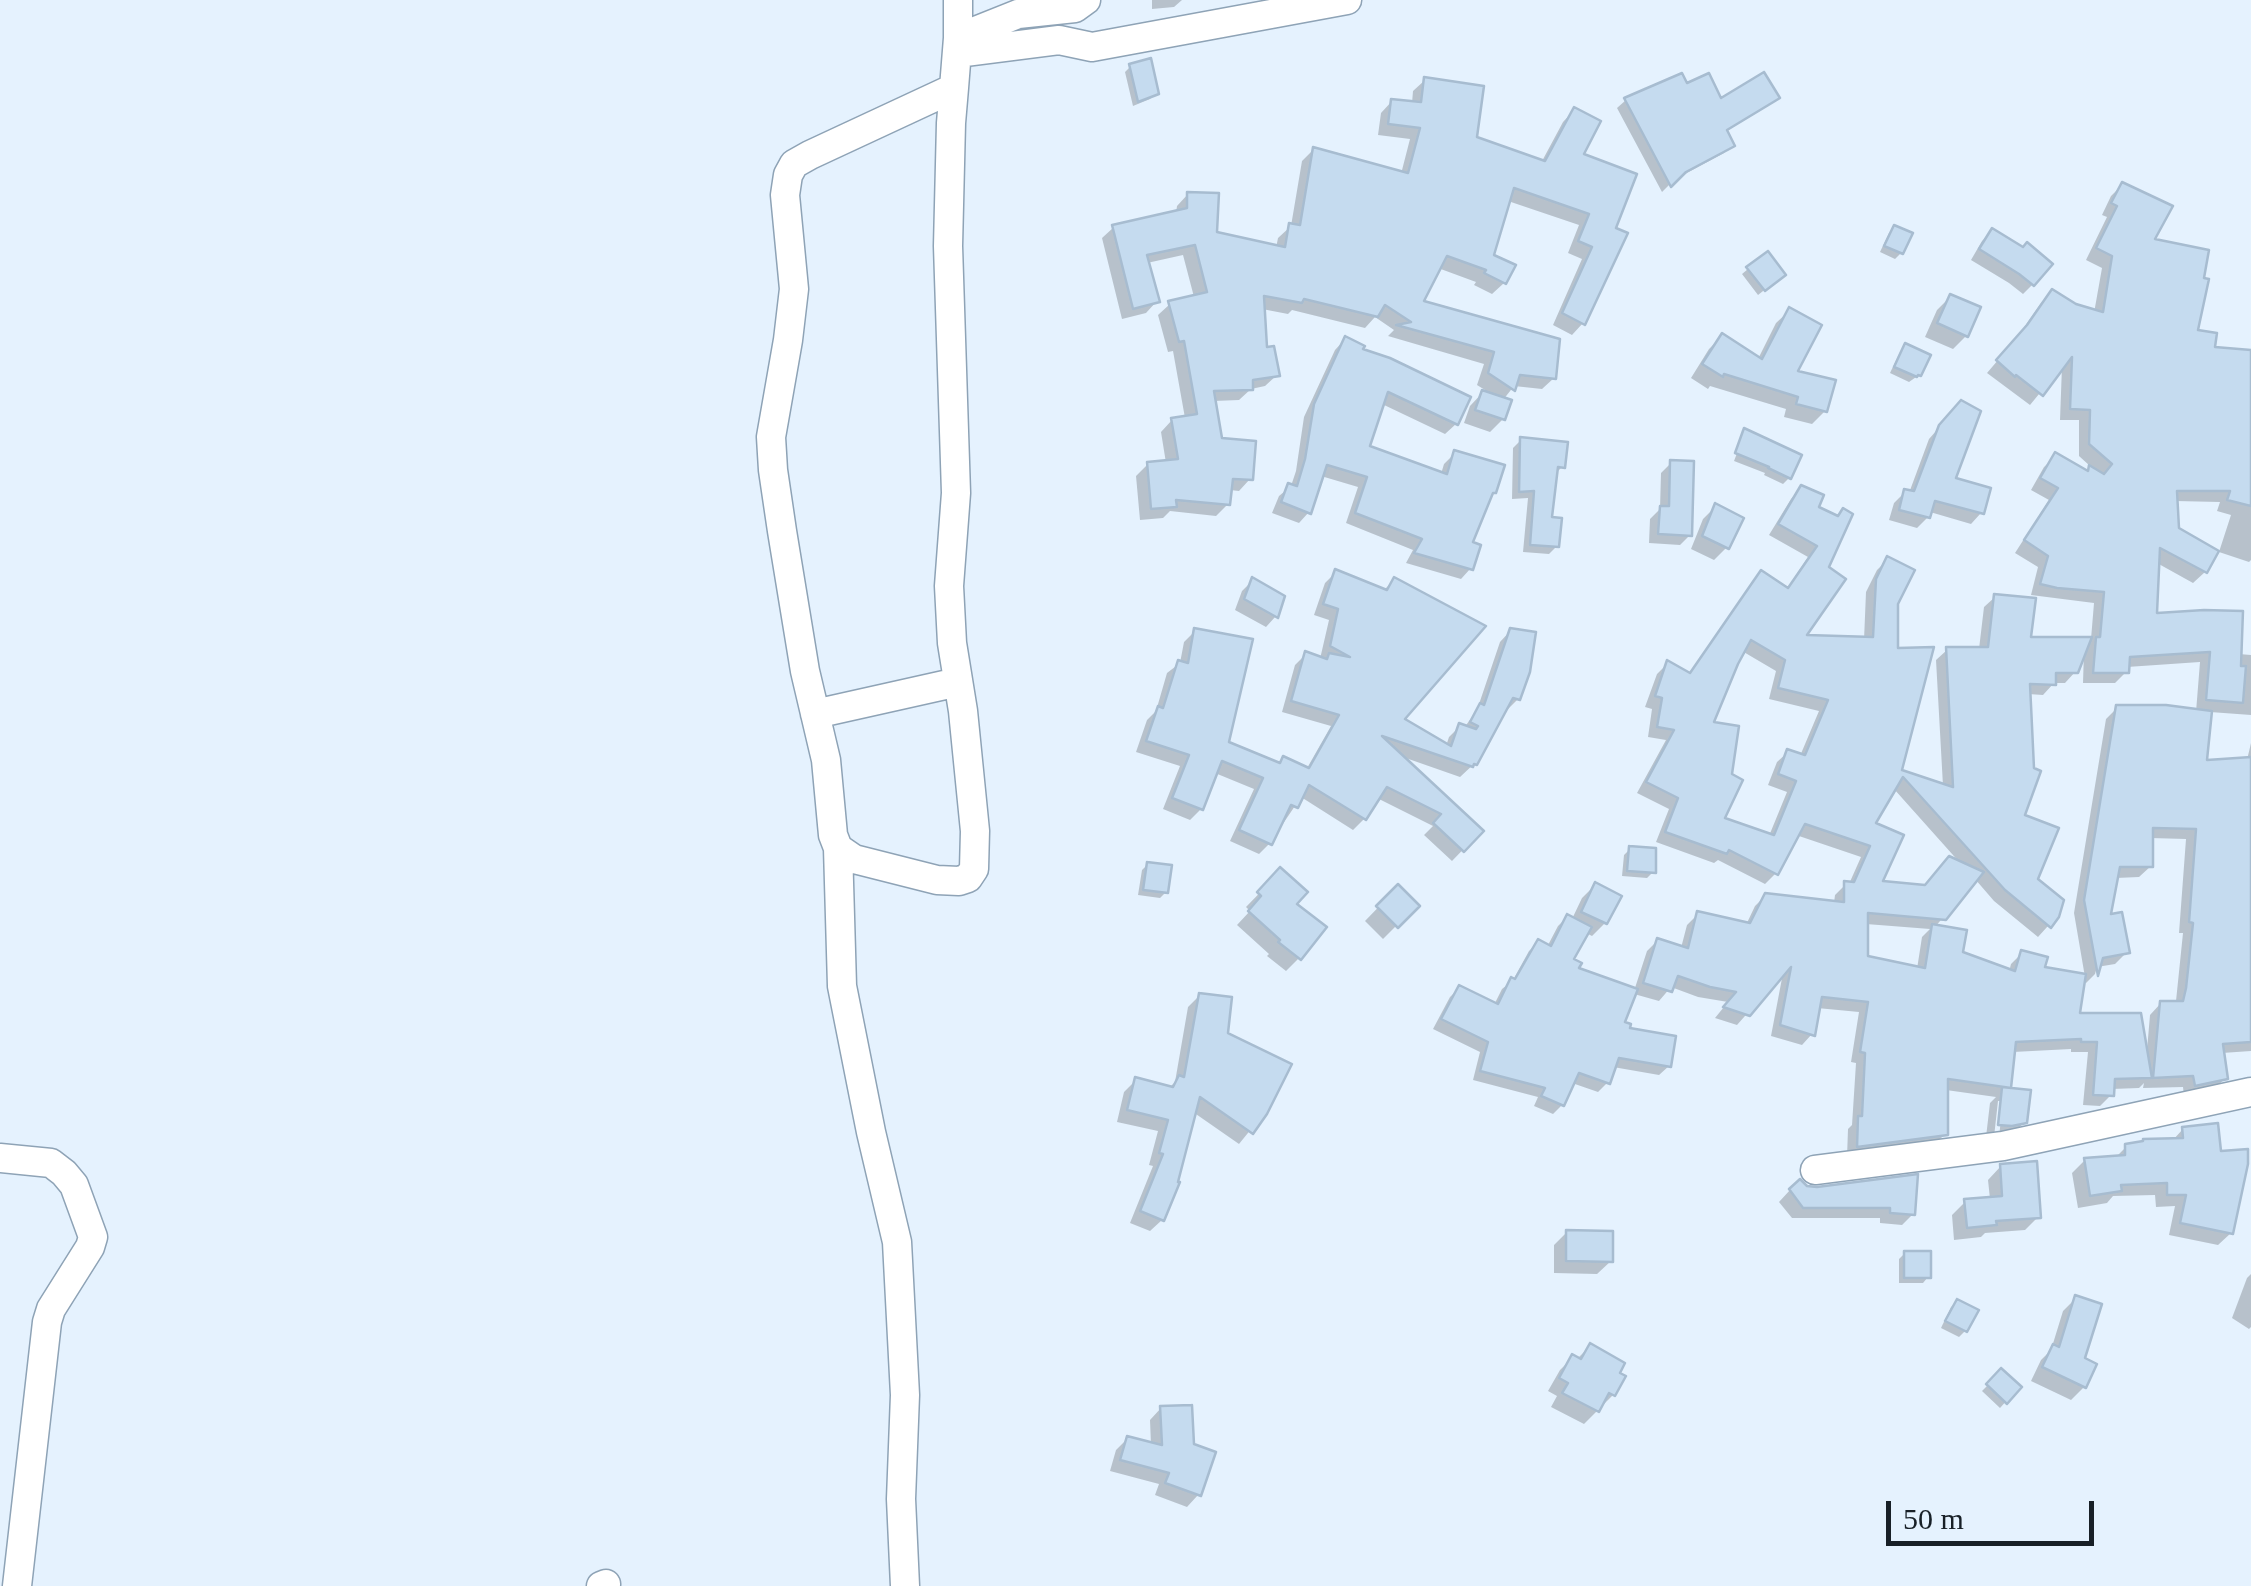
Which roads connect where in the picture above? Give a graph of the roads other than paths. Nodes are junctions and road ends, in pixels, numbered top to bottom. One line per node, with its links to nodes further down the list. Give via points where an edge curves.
1 (958, 0): 4 (street)
2 (1086, 0): 4 (street, via 1075,8 1018,14)
3 (1346, 0): 4 (street, via 1092,47 1059,40)
4 (958, 46): 5 (street)
5 (954, 88): 6 (street, via 948,246 956,494 949,586); 7 (street, via 810,155 788,175 794,289 773,470)
6 (958, 682): 7 (street); 8 (street, via 972,786 974,869 968,878 937,880 854,859)
7 (815, 714): 8 (street)
8 (838, 848): 13 (street, via 842,986 897,1242)
9 (2251, 1092): 11 (street, via 2003,1146)
10 (0, 1158): 12 (street, via 52,1163 64,1173 93,1236 48,1322)
11 (1815, 1170)
12 (18, 1586)
13 (905, 1586)

